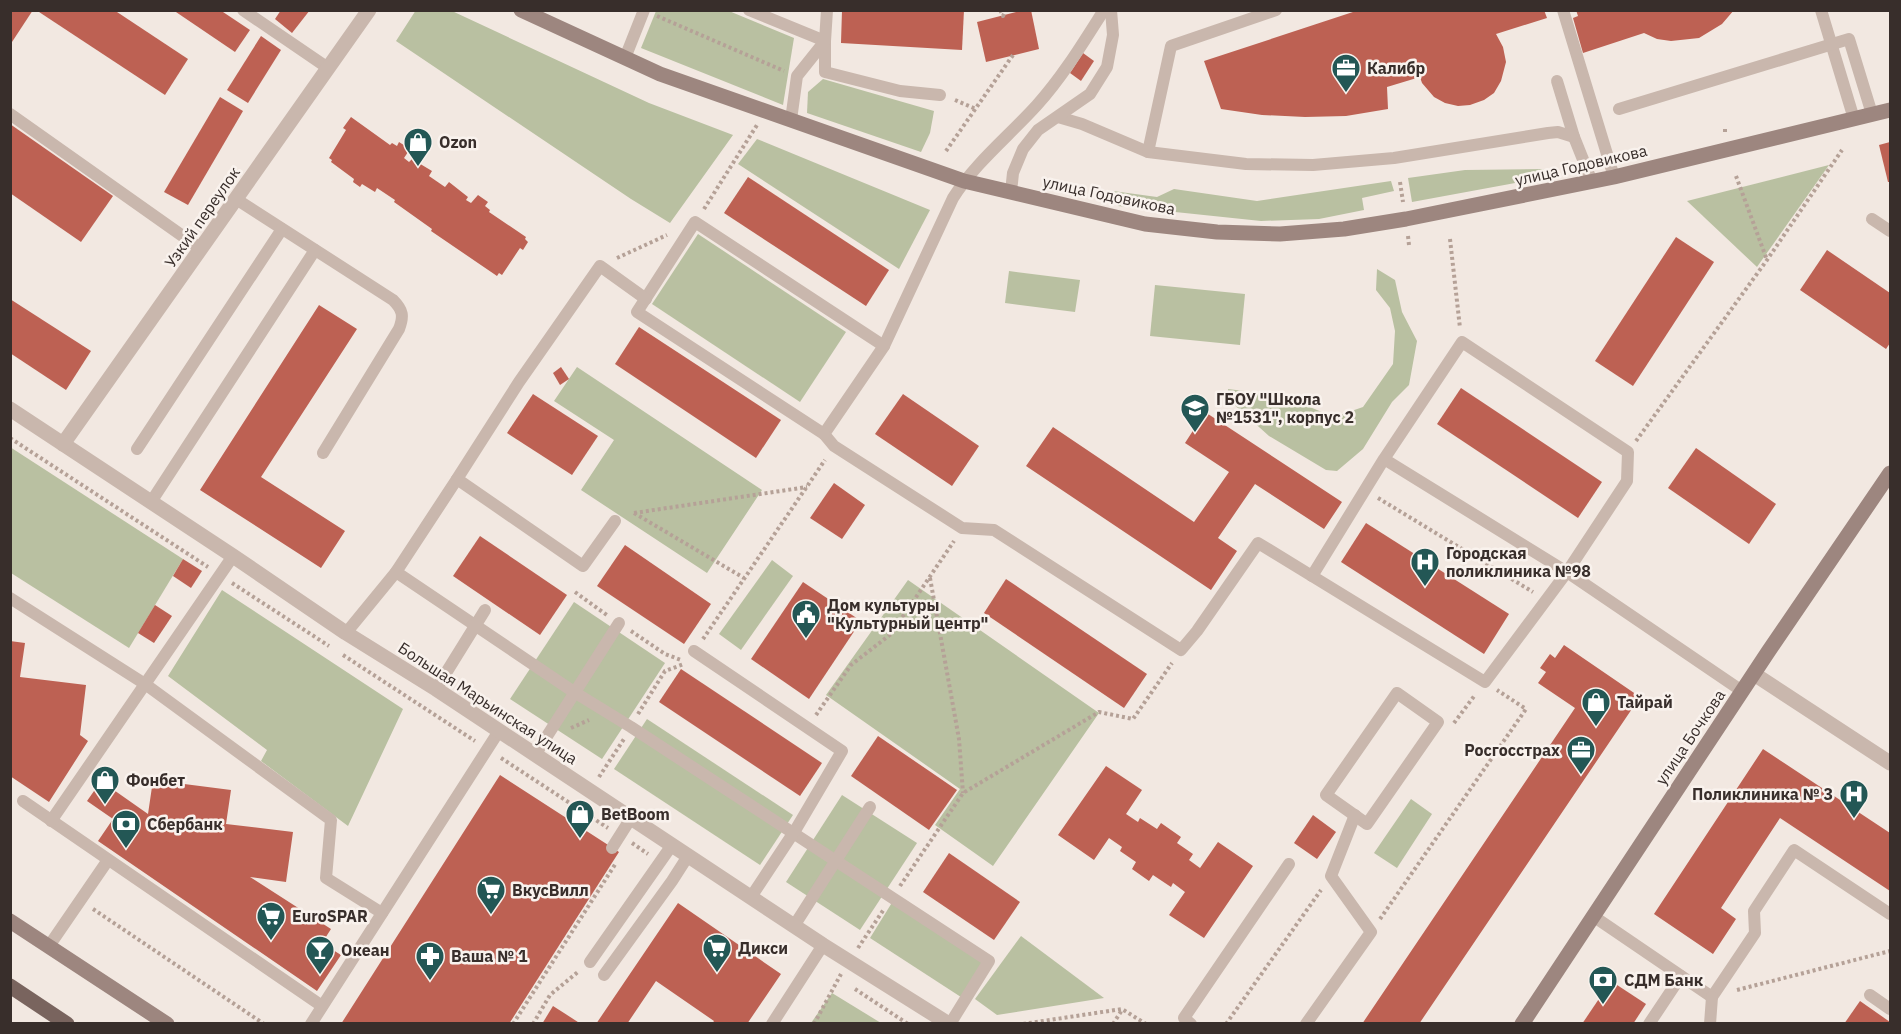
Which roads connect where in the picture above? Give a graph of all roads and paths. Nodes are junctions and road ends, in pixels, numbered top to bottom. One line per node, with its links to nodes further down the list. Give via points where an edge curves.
1 (243, 10): 19 (lane)
2 (369, 10): 19 (street, Узкий переулок)
3 (520, 10): 18 (street, улица Годовикова)
4 (644, 10): 18 (lane)
5 (749, 10): 15 (lane)
6 (827, 10): 15 (lane)
7 (1000, 10): 8 (path, via 1003,16)
8 (1006, 10)
9 (1104, 10): 40 (lane, via 1039,104)
10 (1111, 10): 28 (lane, via 1113,35 1107,67 1090,94)
11 (1276, 10): 37 (lane, via 1170,46)
12 (1563, 10): 39 (lane)
13 (1821, 10): 16 (lane)
14 (657, 16): 20 (path)
15 (825, 41): 22 (lane, via 825,72 900,91); 30 (lane, via 797,76)
16 (1833, 44): 24 (lane); 27 (lane, via 1849,39); 29 (lane)
17 (1013, 55): 23 (path)
18 (625, 58): 30 (street, улица Годовикова)
19 (328, 68): 43 (street, Узкий переулок)
20 (785, 72)
21 (1557, 81): 34 (lane)
22 (940, 95): 23 (path)
23 (976, 109): 36 (path)
24 (1619, 109)
25 (1890, 110): 27 (street, улица Годовикова)
26 (10, 114): 49 (lane)
27 (1872, 114): 29 (street, улица Годовикова)
28 (1058, 117): 37 (lane); 42 (lane, via 1038,130 1023,148 1013,173)
29 (1854, 118): 39 (street, улица Годовикова)
30 (791, 120): 40 (street, улица Годовикова)
31 (1725, 126): 33 (path)
32 (767, 129): 45 (path, via 756,124)
33 (1725, 132)
34 (1574, 137): 37 (lane, via 1548,133 1394,158 1313,165 1246,164); 41 (lane)
35 (1842, 150): 51 (path)
36 (946, 151)
37 (1148, 152)
38 (1736, 176): 51 (path)
39 (1614, 177): 41 (street, улица Годовикова)
40 (964, 181): 42 (street, улица Годовикова); 55 (lane)
41 (1592, 182): 42 (street, улица Годовикова, via 1406,219 1280,234 1145,224)
42 (1011, 192)
43 (236, 200): 46 (lane); 49 (street, Узкий переулок)
44 (1872, 219): 47 (lane)
45 (696, 222): 52 (path); 53 (lane); 55 (lane)
46 (282, 229): 50 (lane); 61 (lane)
47 (1890, 231)
48 (1450, 239): 54 (path)
49 (201, 249): 59 (street, Узкий переулок)
50 (315, 250): 63 (lane, via 393,300 401,308 403,319); 69 (lane)
51 (1767, 260): 62 (path)
52 (600, 266): 53 (lane); 66 (lane)
53 (646, 298): 57 (lane, via 637,312)
54 (1462, 342): 62 (lane); 64 (lane)
55 (884, 346): 57 (lane)
56 (10, 409): 59 (street, Большая Марьинская улица)
57 (824, 434): 60 (lane)
58 (10, 438): 76 (path)
59 (63, 444): 69 (street, Большая Марьинская улица)
60 (834, 446): 67 (path); 72 (lane)
61 (137, 449)
62 (1628, 452): 75 (lane, via 1627,481)
63 (323, 453)
64 (1384, 459): 68 (lane); 75 (lane)
65 (1890, 473): 88 (street, улица Бочкова)
66 (457, 479): 71 (lane, via 583,566); 74 (lane)
67 (808, 486): 70 (path); 78 (path)
68 (1364, 490): 77 (lane); 81 (path)
69 (151, 502): 73 (street, Большая Марьинская улица)
70 (634, 513): 71 (path); 78 (path)
71 (615, 521)
72 (962, 528): 79 (path); 86 (lane, via 994,530)
73 (233, 556): 76 (lane); 85 (street, Большая Марьинская улица)
74 (396, 572): 84 (lane); 85 (lane)
75 (1567, 572): 81 (lane); 92 (lane)
76 (220, 575): 90 (lane); 96 (path)
77 (1312, 576): 86 (lane, via 1257,543); 89 (lane)
78 (744, 578): 87 (path)
79 (930, 578): 94 (path, via 891,634 851,664); 99 (path, via 958,739)
80 (10, 598): 90 (lane)
81 (1546, 600): 89 (lane)
82 (485, 610): 84 (lane)
83 (619, 623): 93 (lane)
84 (474, 626): 91 (lane); 93 (lane)
85 (346, 633): 91 (street, Большая Марьинская улица)
86 (1181, 650): 99 (path, via 1133,719 1099,712)
87 (694, 651): 94 (lane)
88 (1754, 674): 92 (street, улица Бочкова); 98 (street)
89 (1485, 682): 123 (path, via 1526,709)
90 (146, 684): 103 (lane); 118 (lane, via 331,820 326,878)
91 (436, 689): 95 (street, Большая Марьинская улица)
92 (1742, 691): 120 (street, улица Бочкова)
93 (574, 692): 97 (lane); 105 (lane)
94 (807, 728): 105 (lane, via 842,751)
95 (499, 731): 96 (lane); 97 (street, Большая Марьинская улица)
96 (487, 749): 106 (path); 118 (lane)
97 (535, 755): 104 (street, Большая Марьинская улица)
98 (1890, 763)
99 (963, 793): 116 (path)
100 (23, 801): 103 (lane)
101 (870, 807): 111 (lane)
102 (1355, 815): 102 (lane, via 1326,795 1397,693 1438,722 1367,824); 123 (lane, via 1331,876)
103 (51, 820): 110 (lane)
104 (636, 822): 106 (lane); 107 (street, Большая Марьинская улица); 113 (path, via 630,842)
105 (793, 832): 111 (lane); 115 (lane)
106 (620, 836): 108 (lane)
107 (672, 845): 109 (street, Большая Марьинская улица); 113 (lane)
108 (612, 848)
109 (688, 856): 115 (street, Большая Марьинская улица); 130 (lane)
110 (108, 860): 117 (lane); 136 (lane)
111 (835, 860): 116 (lane); 122 (lane)
112 (617, 862): 143 (path)
113 (660, 862): 128 (lane)
114 (1289, 864): 152 (lane, via 1184,1018)
115 (751, 897): 122 (street, Большая Марьинская улица)
116 (892, 897): 129 (path); 148 (lane, via 989,962)
117 (80, 900): 125 (lane); 141 (path)
118 (382, 914): 136 (lane)
119 (1890, 914): 135 (lane, via 1794,850 1754,911 1755,933)
120 (1593, 916): 131 (lane); 154 (street, улица Бочкова)
121 (10, 921): 125 (street)
122 (794, 926): 124 (street, Большая Марьинская улица)
123 (1371, 932): 153 (lane)
124 (823, 945): 127 (lane); 129 (street, Большая Марьинская улица)
125 (50, 946): 140 (street)
126 (1890, 951): 135 (path)
127 (813, 961): 132 (path); 145 (lane)
128 (590, 962): 144 (path, via 550,995)
129 (849, 962): 132 (path); 148 (street, Большая Марьинская улица)
130 (604, 975)
131 (1681, 976): 135 (lane); 155 (lane)
132 (838, 978): 146 (path); 147 (path)
133 (10, 986): 139 (main road)
134 (1870, 996): 138 (lane)
135 (1712, 997): 156 (lane)
136 (322, 1006): 142 (lane)
137 (1122, 1009): 149 (path); 150 (path); 151 (path)
138 (1890, 1009)
139 (67, 1023)
140 (167, 1023)
141 (264, 1023)
142 (311, 1023)
143 (513, 1023)
144 (533, 1023)
145 (772, 1023)
146 (814, 1023)
147 (906, 1023)
148 (950, 1023)
149 (1023, 1023)
150 (1113, 1023)
151 (1146, 1023)
152 (1191, 1023)
153 (1306, 1023)
154 (1522, 1023)
155 (1649, 1023)
156 (1710, 1023)

